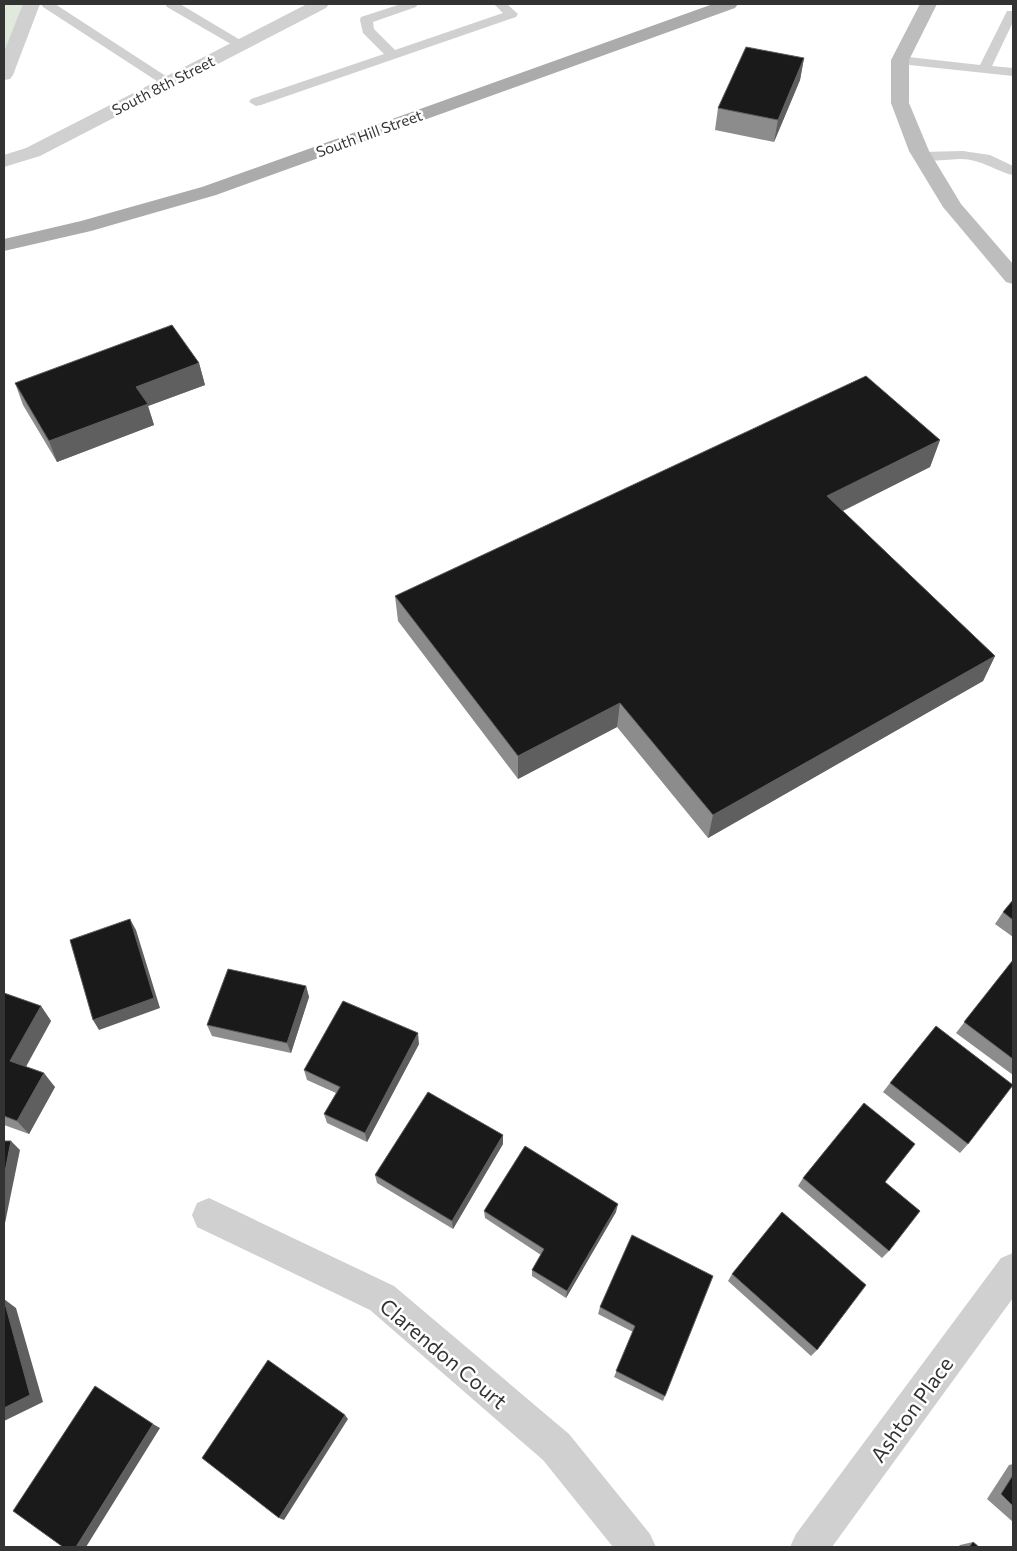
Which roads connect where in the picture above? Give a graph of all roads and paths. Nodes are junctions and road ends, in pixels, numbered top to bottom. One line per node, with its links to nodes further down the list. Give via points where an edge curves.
1 (31, 4): 18 (street)
2 (47, 4): 19 (lane)
3 (171, 4): 12 (lane)
4 (204, 4): 12 (lane)
5 (320, 4): 13 (street, South 8th Street)
6 (412, 4): 14 (lane, via 366,20 368,30)
7 (500, 4): 10 (lane)
8 (729, 4): 24 (main road, South Hill Street, via 209,190 84,227)
9 (928, 4): 15 (street)
10 (515, 9): 14 (lane)
11 (1012, 11): 16 (lane)
12 (187, 13): 13 (lane)
13 (242, 44): 19 (street, South 8th Street)
14 (392, 56): 20 (lane)
15 (900, 60): 16 (lane); 21 (street, via 900,103)
16 (984, 69): 17 (lane)
17 (1013, 72)
18 (4, 75)
19 (168, 82): 22 (street, South 8th Street, via 33,152)
20 (256, 102)
21 (922, 156): 23 (lane, via 963,154 985,158); 25 (street, via 953,207)
22 (4, 161)
23 (1013, 171)
24 (4, 245)
25 (1013, 277)
26 (209, 1215): 28 (street, Clarendon Court, via 382,1298 556,1447)
27 (1013, 1270): 29 (street, Ashton Place)
28 (637, 1547)
29 (809, 1547)

